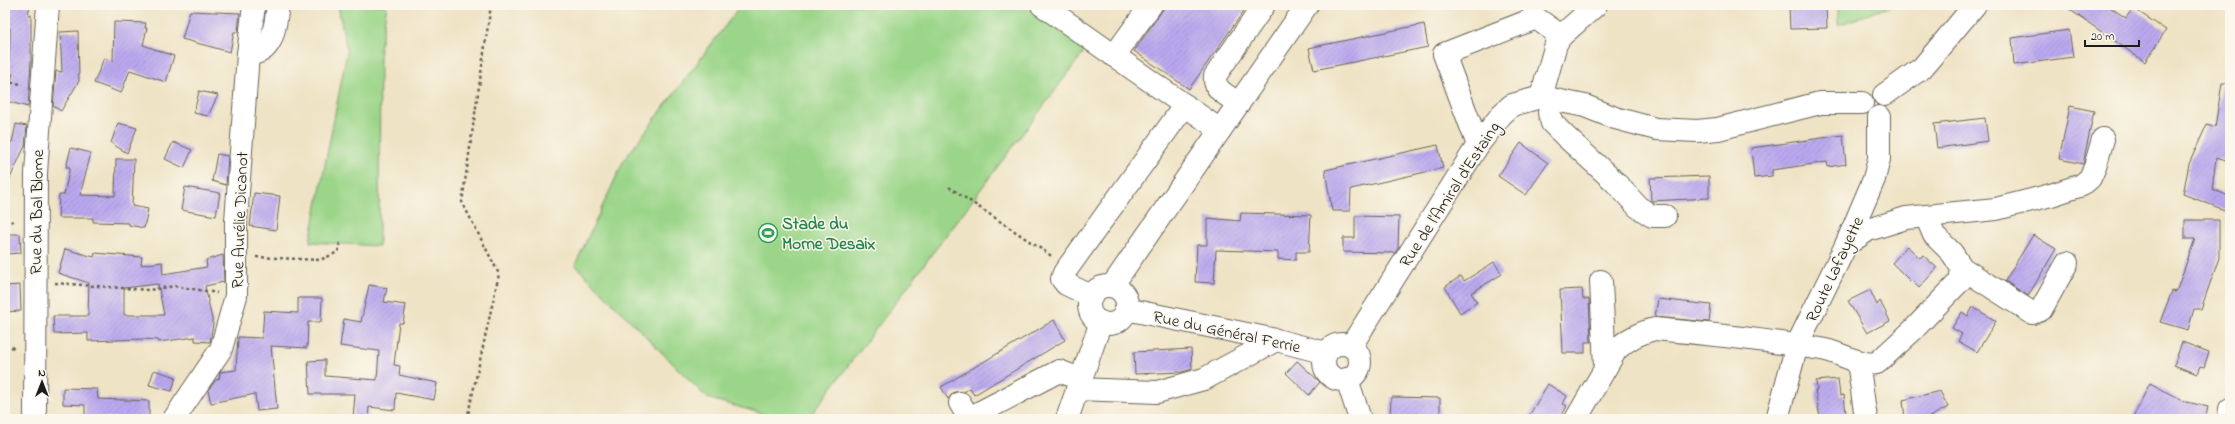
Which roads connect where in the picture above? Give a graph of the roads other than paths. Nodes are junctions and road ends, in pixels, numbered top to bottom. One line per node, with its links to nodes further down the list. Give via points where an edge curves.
1 (48, 5): 40 (street, Rue du Bal Blome, via 36,174)
2 (254, 5): 11 (street, Rue Aurélie Dicanot)
3 (278, 5): 11 (street, via 275,26 267,48 259,54)
4 (1042, 5): 12 (street)
5 (1151, 5): 12 (street)
6 (1264, 5): 14 (street, via 1215,76 1217,89)
7 (1307, 5): 14 (street)
8 (1596, 5): 10 (street)
9 (1975, 5): 16 (street, via 1922,68 1884,95 1887,107)
10 (1561, 36): 13 (street, via 1556,44); 19 (street, via 1536,18 1444,54)
11 (248, 54): 41 (street, Rue Aurélie Dicanot, via 236,220 236,296 221,350)
12 (1114, 56): 15 (street)
13 (1547, 98): 16 (street, Rue de l'Amiral d'Estaing, via 1585,106 1615,118 1656,129 1697,131 1718,129 1820,103); 19 (street, Rue de l'Amiral d'Estaing, via 1512,105); 20 (street, via 1552,123 1565,136 1638,207 1652,216)
14 (1239, 103): 17 (street)
15 (1185, 105): 17 (street); 27 (street, via 1068,267 1062,279 1066,284)
16 (1870, 110): 22 (street, Route Lafayette, via 1880,159 1872,185)
17 (1220, 130): 26 (street)
18 (2103, 139): 21 (street, via 2096,167 2090,178 2082,185 2051,196 1996,209)
19 (1478, 145): 32 (street, Rue de l'Amiral d'Estaing)
20 (1665, 216)
21 (1926, 216): 22 (street, via 1906,218 1868,230); 24 (street, via 1934,235 1952,253)
22 (1846, 245): 31 (street, Route Lafayette)
23 (2067, 263): 24 (street, via 2041,310 2032,312)
24 (1962, 268): 34 (street, via 1960,281 1886,356 1877,363)
25 (1600, 281): 35 (street)
26 (1112, 286): 27 (street, via 1099,288); 28 (street, via 1122,292 1127,303)
27 (1091, 296): 29 (street, via 1089,309 1096,319)
28 (1126, 309): 29 (street, via 1124,315 1114,323); 30 (street, Rue du Général Ferrie)
29 (1102, 322): 37 (street)
30 (1276, 340): 33 (street, Rue du Général Ferrie); 37 (street, via 1204,379 1164,391 1141,393)
31 (1797, 345): 34 (street, via 1830,351); 35 (street, via 1655,329 1622,344); 45 (street, Route Lafayette)
32 (1351, 346): 33 (street, via 1340,344); 36 (street, via 1359,355 1360,367)
33 (1326, 353): 36 (street, via 1327,371 1336,378)
34 (1858, 361): 46 (street)
35 (1605, 368): 44 (street)
36 (1347, 379): 43 (street)
37 (1078, 384): 38 (street, via 1059,371 971,417); 42 (street)
38 (960, 403)
39 (2230, 409): 47 (street)
40 (35, 419)
41 (174, 419)
42 (1067, 419)
43 (1360, 419)
44 (1576, 419)
45 (1777, 419)
46 (1866, 419)
47 (2229, 419)

